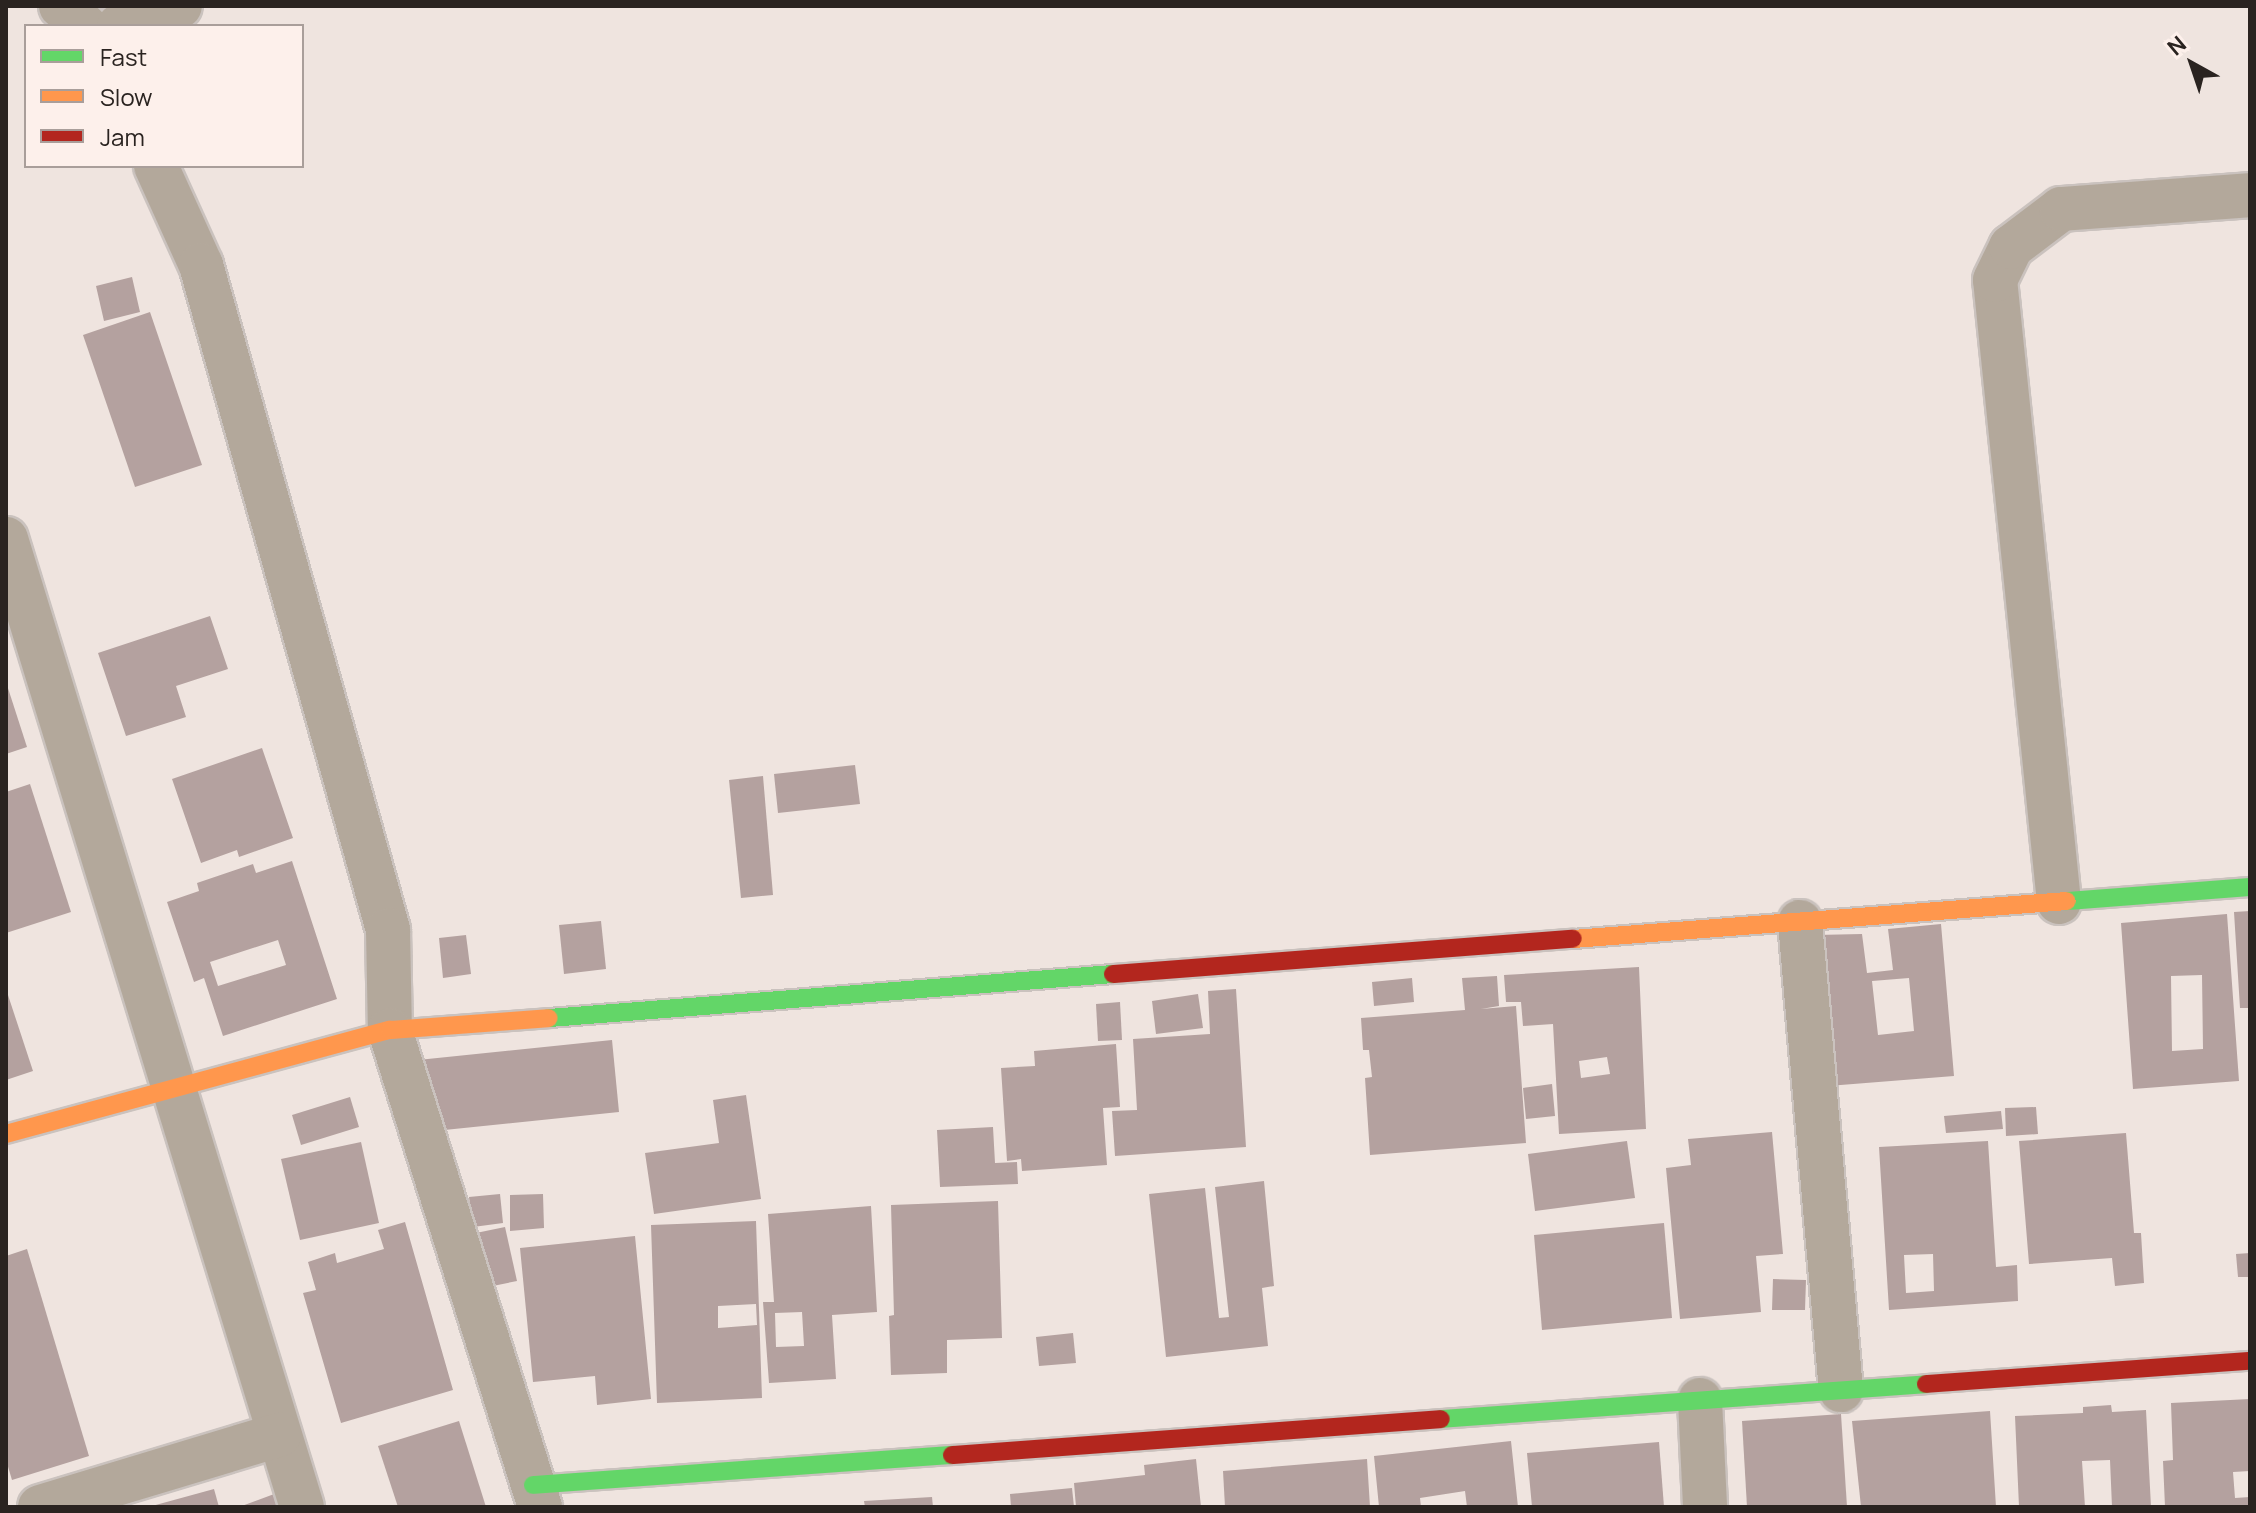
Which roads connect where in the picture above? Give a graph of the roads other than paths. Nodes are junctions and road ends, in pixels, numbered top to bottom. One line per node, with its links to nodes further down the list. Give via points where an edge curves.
1 (61, 6): 3 (street)
2 (180, 6): 4 (street)
3 (83, 24)
4 (125, 24)
5 (157, 168): 11 (street, via 201,265 388,930)
6 (2250, 195): 9 (street, via 2061,209 2011,247 1995,280)
7 (6, 539): 12 (street)
8 (2250, 887): 9 (street)
9 (2059, 902): 10 (street)
10 (1800, 922): 11 (street); 15 (street)
11 (390, 1030): 12 (street); 18 (street)
12 (173, 1089): 13 (street); 17 (street)
13 (6, 1134)
14 (2250, 1361): 15 (street)
15 (1841, 1390): 16 (street)
16 (1700, 1400): 18 (street); 21 (street)
17 (279, 1435): 19 (street); 20 (street)
18 (537, 1496)
19 (40, 1507)
20 (302, 1507)
21 (1705, 1507)

